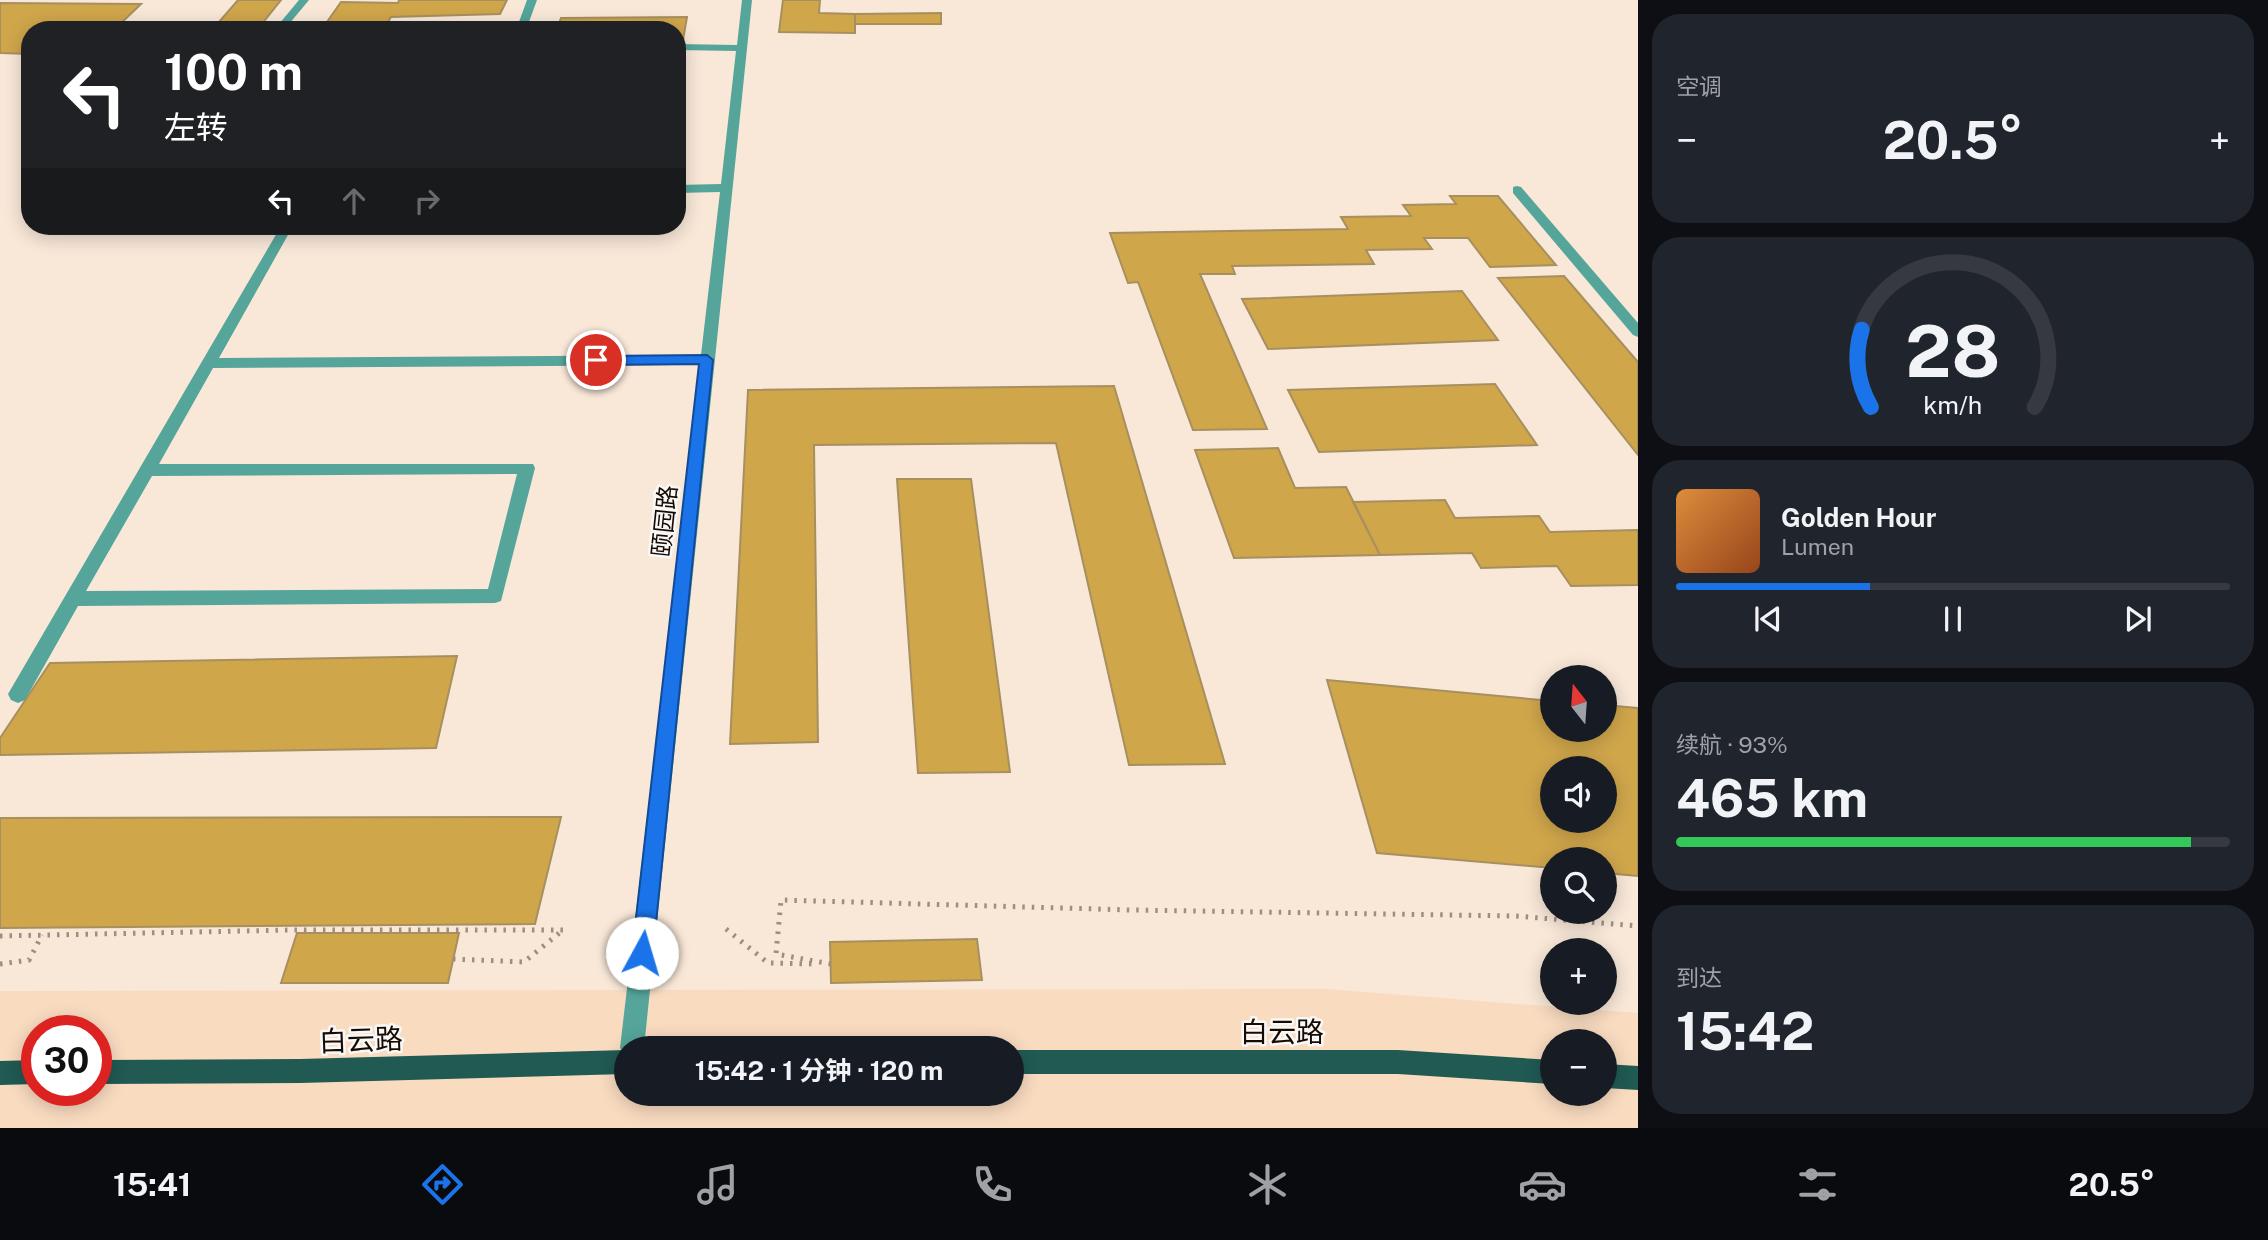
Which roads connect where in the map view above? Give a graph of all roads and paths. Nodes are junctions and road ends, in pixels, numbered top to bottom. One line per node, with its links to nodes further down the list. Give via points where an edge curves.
1 (304, 0): 4 (street)
2 (532, 0): 5 (street)
3 (747, 0): 7 (street, 颐园路)
4 (286, 21)
5 (524, 21)
6 (686, 47): 7 (street)
7 (741, 48): 8 (street, 颐园路)
8 (725, 188): 9 (street); 13 (street, 颐园路)
9 (686, 189)
10 (1517, 190): 12 (street)
11 (282, 235): 14 (street)
12 (1638, 332)
13 (707, 360): 14 (street); 24 (street, 颐园路)
14 (208, 363): 15 (street)
15 (147, 470): 16 (street); 16 (street, via 527,468 495,596)
16 (73, 599): 17 (street)
17 (18, 694)
18 (1638, 926): 19 (path, via 1515,916 781,900 776,954 831,964 768,963)
19 (726, 929)
20 (42, 935): 21 (path); 22 (path, via 563,930 524,962); 23 (path, via 29,960)
21 (0, 936)
22 (453, 959)
23 (0, 964)
24 (633, 1036)
25 (614, 1062): 29 (main road, 白云路)
26 (1024, 1062): 27 (main road, 白云路, via 1398,1062)
27 (1540, 1071)
28 (21, 1072): 30 (main road)
29 (112, 1072)
30 (0, 1073)
31 (1617, 1077): 32 (main road)
32 (1638, 1078)

